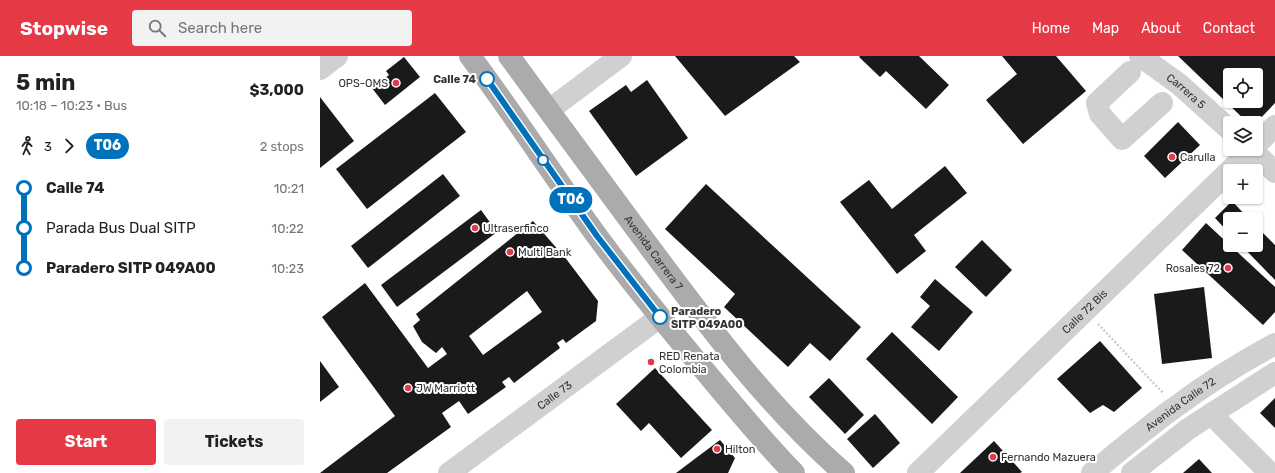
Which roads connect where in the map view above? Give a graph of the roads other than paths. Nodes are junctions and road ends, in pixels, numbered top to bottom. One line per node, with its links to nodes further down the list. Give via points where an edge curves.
1 (337, 56): 6 (street)
2 (470, 56): 15 (main road, via 593,230)
3 (508, 56): 8 (main road, Avenida Carrera 7)
4 (621, 56): 8 (street)
5 (1135, 64): 7 (street, via 1097,103 1100,114 1122,139); 9 (street, Carrera 5, via 1179,84)
6 (320, 69)
7 (1162, 103)
8 (549, 110): 21 (main road, Avenida Carrera 7, via 699,313 743,368 780,410)
9 (1223, 124)
10 (1275, 126): 11 (street)
11 (1263, 138)
12 (1244, 156): 22 (street, Calle 72 Bis)
13 (1258, 156): 14 (street)
14 (1275, 172)
15 (660, 317): 19 (street, Calle 73); 20 (main road, via 752,428)
16 (1275, 344): 23 (street, Avenida Calle 72, via 1172,408)
17 (1275, 373): 18 (street)
18 (1211, 414): 24 (street); 25 (street)
19 (449, 473)
20 (794, 473)
21 (844, 473)
22 (918, 473)
23 (1092, 473)
24 (1132, 473)
25 (1270, 473)

